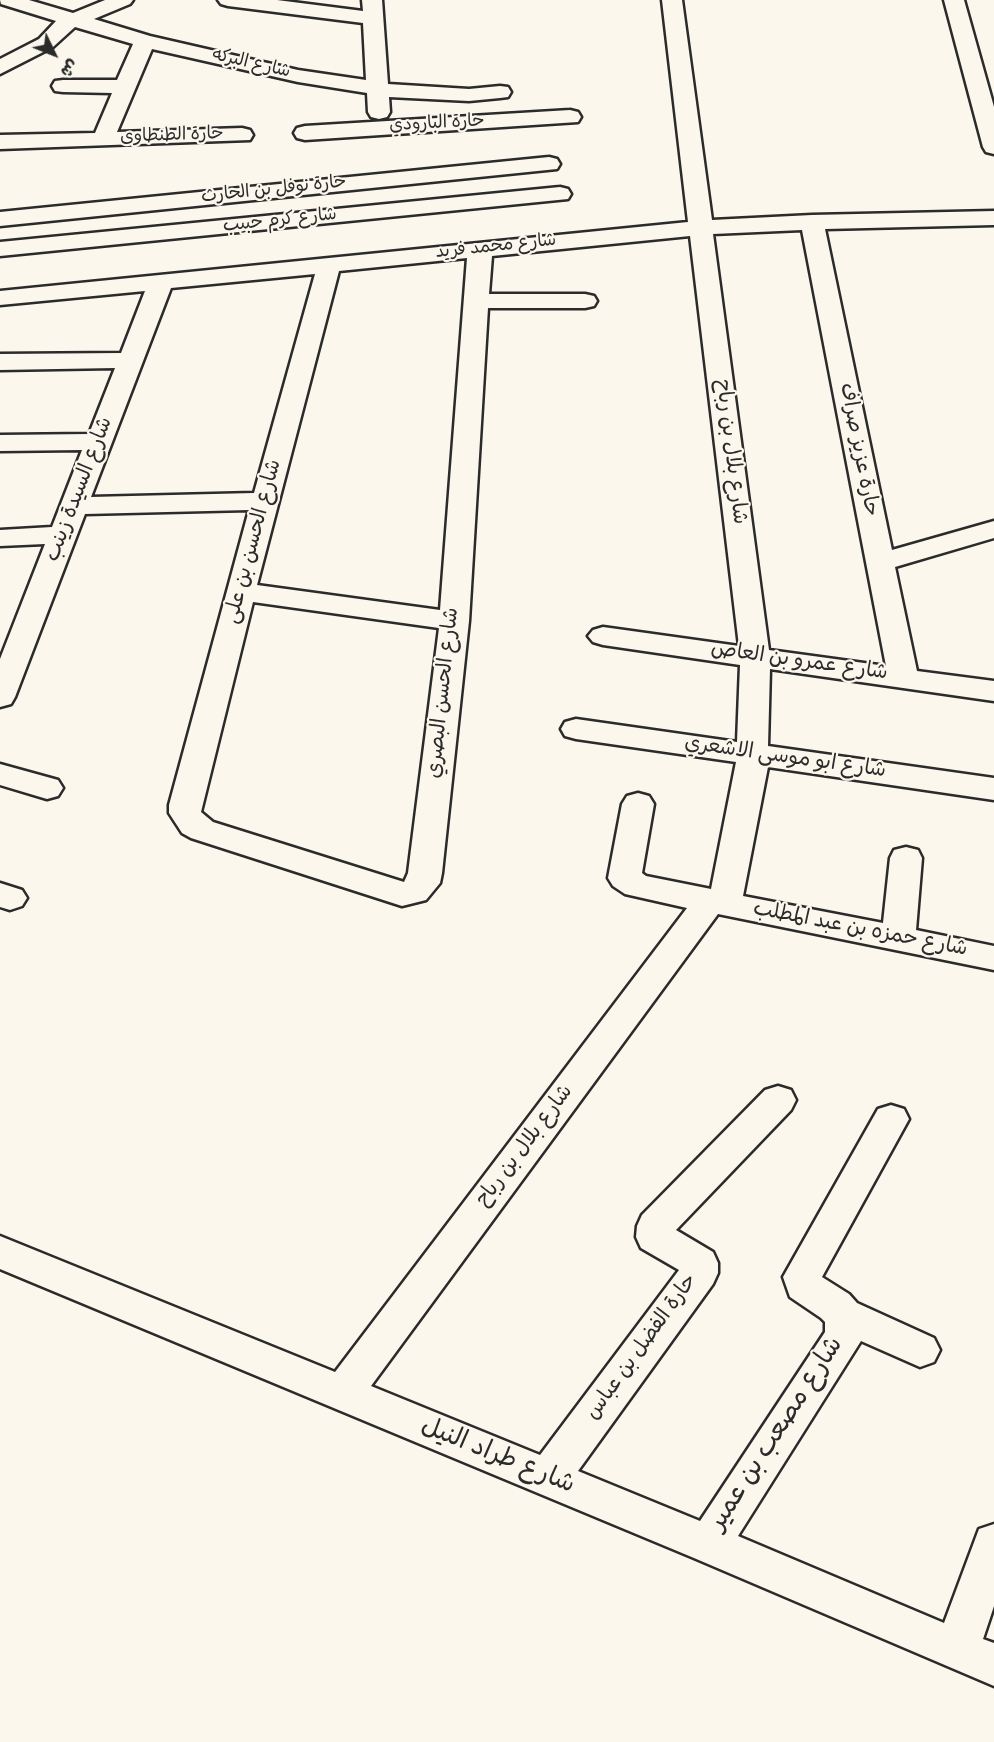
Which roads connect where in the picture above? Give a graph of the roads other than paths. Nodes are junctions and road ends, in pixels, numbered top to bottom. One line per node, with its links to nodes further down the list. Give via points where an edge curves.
1 (8, 0): 7 (street, شارع البركه)
2 (123, 0): 7 (street)
3 (228, 0): 6 (street)
4 (672, 0): 25 (street, شارع بلال بن رباح)
5 (954, 0): 20 (street)
6 (372, 9): 12 (street)
7 (74, 20): 8 (street, شارع البركه); 9 (street, via 64,24 46,43)
8 (145, 41): 11 (street, حارة الطنطاوى); 12 (street, شارع البركه)
9 (0, 68)
10 (63, 86): 11 (street)
11 (125, 87): 18 (street, حارة الطنطاوى)
12 (378, 90): 13 (street, شارع البركه, via 438,95); 15 (street)
13 (500, 92)
14 (570, 117): 15 (street, حارة البارودي)
15 (380, 129): 16 (street, حارة البارودي)
16 (305, 133)
17 (242, 135): 18 (street, حارة الطنطاوى)
18 (103, 139): 19 (street, حارة الطنطاوى)
19 (0, 142)
20 (994, 147)
21 (539, 165): 23 (street, حارة نوفل بن الحارث); 26 (street, شارع كرم حبيب, via 549,195)
22 (994, 218): 24 (street, شارع محمد فريد)
23 (0, 219)
24 (812, 222): 25 (street, شارع محمد فريد); 42 (street, حارة عزيز صراف)
25 (701, 228): 27 (street, شارع محمد فريد); 47 (street, شارع بلال بن رباح)
26 (0, 249)
27 (480, 250): 28 (street, شارع محمد فريد); 31 (street, شارع الحسن البصري)
28 (329, 265): 29 (street, شارع محمد فريد); 37 (street, شارع الحسن بن على)
29 (161, 282): 30 (street, شارع محمد فريد); 33 (street, شارع السيدة زينب)
30 (0, 298)
31 (477, 301): 32 (street); 44 (street, شارع الحسن البصري)
32 (585, 301)
33 (131, 360): 34 (street); 35 (street, شارع السيدة زينب)
34 (0, 363)
35 (100, 442): 36 (street); 38 (street, شارع السيدة زينب)
36 (0, 443)
37 (266, 501): 38 (street); 43 (street, شارع الحسن بن على)
38 (75, 506): 40 (street, شارع السيدة زينب)
39 (994, 529): 42 (street)
40 (63, 535): 41 (street); 46 (street, شارع السيدة زينب)
41 (0, 538)
42 (880, 562): 48 (street, حارة عزيز صراف)
43 (241, 592): 44 (street); 57 (street, شارع الحسن بن على, via 185,805)
44 (454, 621): 57 (street, شارع الحسن البصري, via 423,883 414,892 392,893 202,830)
45 (603, 636): 47 (street, شارع عمرو بن العاص)
46 (10, 646): 50 (street, شارع السيدة زينب)
47 (755, 657): 48 (street, شارع عمرو بن العاص); 52 (street, شارع بلال بن رباح)
48 (903, 678): 49 (street, شارع عمرو بن العاص)
49 (994, 691)
50 (0, 697)
51 (576, 729): 52 (street, شارع ابو موسى الاشعري)
52 (753, 754): 55 (street, شارع ابو موسى الاشعري); 59 (street, شارع بلال بن رباح, via 744,816)
53 (0, 774): 54 (street)
54 (47, 788)
55 (994, 789)
56 (638, 804): 59 (street, شارع حمزه بن عبد المطلب, via 625,878 637,886)
57 (188, 819)
58 (906, 858): 60 (street)
59 (718, 902): 60 (street, شارع حمزه بن عبد المطلب); 67 (street, شارع بلال بن رباح)
60 (898, 939): 61 (street, شارع حمزه بن عبد المطلب)
61 (994, 958)
62 (778, 1100): 68 (street, حارة الفضل بن عباس, via 656,1226 655,1237 699,1263 699,1273)
63 (891, 1119): 65 (street, شارع مصعب بن عمير, via 802,1277 804,1286)
64 (0, 1252): 67 (street, شارع طراد النيل)
65 (843, 1315): 66 (street); 70 (street, شارع مصعب بن عمير, via 844,1336)
66 (920, 1350)
67 (342, 1394): 68 (street, شارع طراد النيل)
68 (548, 1479): 70 (street, شارع طراد النيل)
69 (994, 1543): 71 (street)
70 (709, 1544): 71 (street, شارع طراد النيل)
71 (975, 1657)

